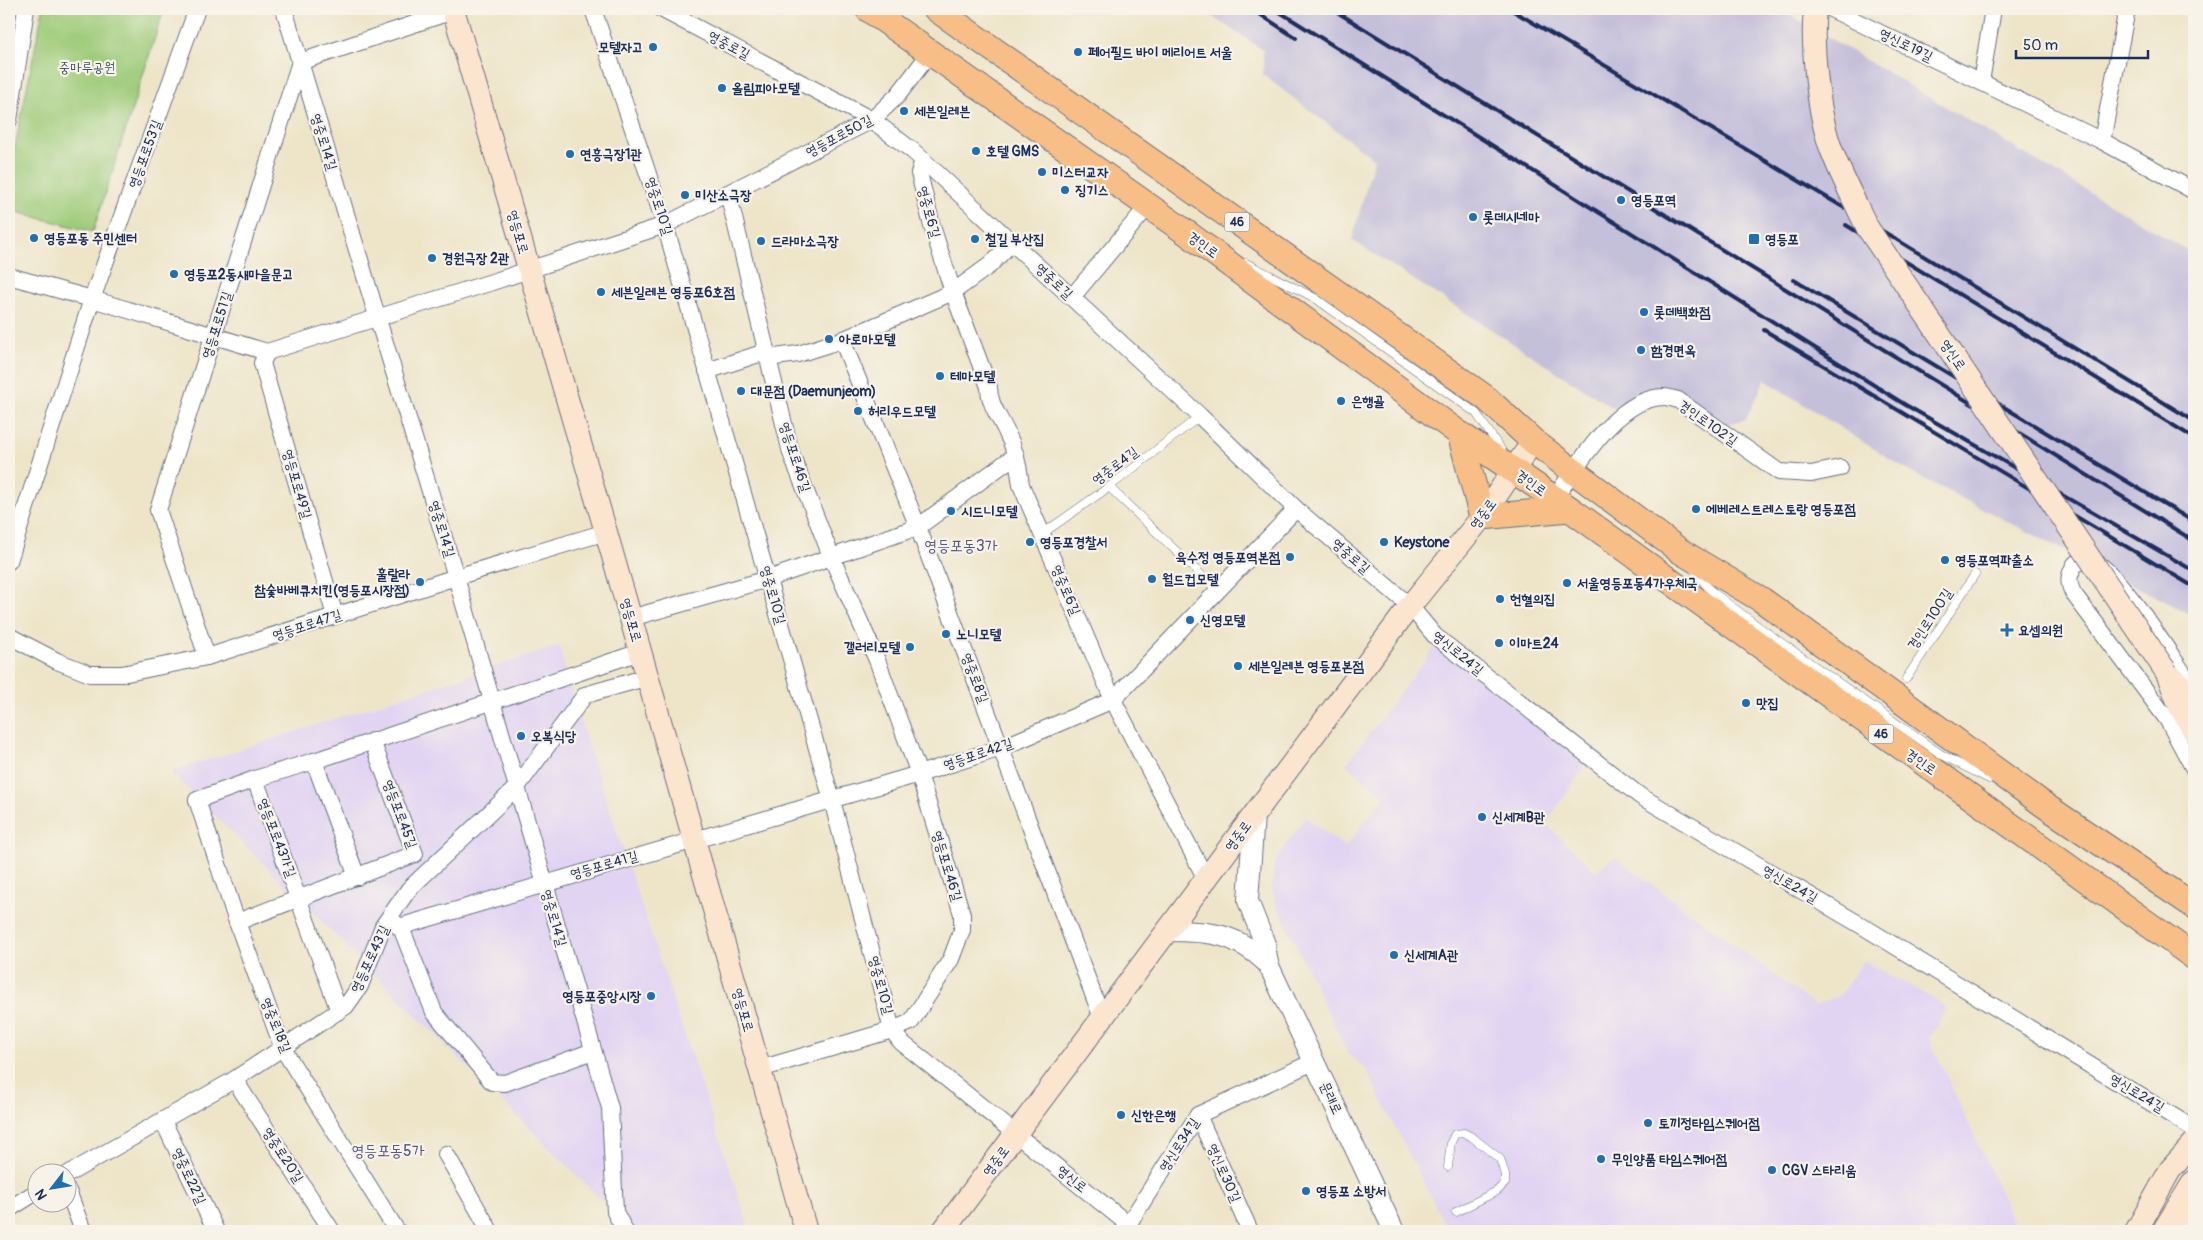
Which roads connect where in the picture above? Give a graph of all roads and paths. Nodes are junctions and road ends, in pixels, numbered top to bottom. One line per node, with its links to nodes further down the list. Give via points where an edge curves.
1 (26, 9): 15 (street)
2 (197, 9): 31 (street, 영등포로53길)
3 (284, 9): 13 (street, 영중로14길)
4 (455, 9): 13 (street); 27 (main road, 영등포로)
5 (593, 9): 22 (street, 영중로10길)
6 (660, 9): 16 (street, 영중로길)
7 (868, 9): 12 (main road, 경인로 / 46)
8 (936, 9): 40 (main road, 46, via 1486,398)
9 (1828, 9): 14 (street, 영신로19길); 65 (main road, 영신로, bridge, via 1816,69 1829,144 1845,184 1867,227)
10 (1993, 9): 14 (street)
11 (2127, 9): 17 (street)
12 (930, 54): 16 (street, 영등포로50길); 21 (main road, 경인로 / 46)
13 (300, 62): 32 (street, 영중로14길); 33 (street, 영등포로51길)
14 (1981, 82): 17 (street, 영신로19길)
15 (9, 120)
16 (872, 120): 18 (street, 영중로길); 20 (street, 영등포로50길)
17 (2102, 141): 19 (street, 영신로19길)
18 (923, 160): 24 (street, 영중로길); 29 (street, 영중로6길, via 919,173)
19 (2194, 190)
20 (728, 193): 22 (street, 영등포로50길); 36 (street)
21 (1148, 206): 23 (main road, 경인로 / 46); 30 (street)
22 (665, 225): 27 (street, 영등포로50길); 37 (street, 영중로10길)
23 (1187, 232): 25 (lane); 39 (main road, 경인로 / 46)
24 (1012, 242): 29 (street, via 990,265); 30 (street, 영중로길)
25 (1230, 254)
26 (1238, 259): 43 (lane, via 1315,298 1476,413)
27 (529, 270): 32 (street); 50 (main road, 영등포로)
28 (9, 276): 31 (street)
29 (953, 292): 34 (street); 41 (street, 영중로6길, via 989,387 989,398)
30 (1072, 297): 38 (street, 영중로길)
31 (92, 299): 33 (street); 54 (street, 영등포로53길)
32 (378, 319): 35 (street); 56 (street, 영중로14길)
33 (213, 336): 35 (street); 64 (street, 영등포로51길, via 158,510)
34 (842, 340): 36 (street, via 798,354); 49 (street, 영중로8길)
35 (267, 352): 60 (street, 영등포로49길, via 262,363)
36 (768, 355): 37 (street, via 762,353); 53 (street, 영등포로46길, via 791,453)
37 (708, 371): 57 (street, 영중로10길)
38 (1200, 416): 45 (lane, 영중로4길); 47 (street, 영중로길)
39 (1460, 434): 43 (main road, 경인로 / 46); 48 (main road)
40 (1533, 441): 43 (main road, 영중로); 44 (main road, 46)
41 (1016, 455): 49 (street); 51 (street, 영중로6길, via 1021,484)
42 (1840, 468): 44 (street, 경인로102길, via 1812,474 1779,472 1678,400 1665,396 1634,406 1596,440)
43 (1514, 470): 46 (main road, 경인로 / 46); 48 (main road, 영중로)
44 (1574, 471): 46 (street, 경인로102길); 52 (main road, 46)
45 (1109, 487): 51 (lane, 영중로4길); 58 (lane)
46 (1562, 504): 48 (main road); 94 (main road, 경인로 / 46)
47 (1296, 509): 58 (street, 영등포로42길); 59 (street, 영중로길)
48 (1482, 517): 59 (main road, 영중로)
49 (918, 526): 53 (street); 74 (street, 영중로8길)
50 (606, 532): 56 (street, 영등포로47길); 61 (main road, 영등포로)
51 (1042, 534): 70 (street, 영중로6길)
52 (1680, 551): 79 (lane, via 1711,591 1766,632 1942,755); 83 (main road, 46, via 1762,600)
53 (831, 556): 57 (street); 77 (street, 영등포로46길, via 877,660)
54 (9, 561)
55 (1975, 574): 67 (lane, 경인로100길)
56 (456, 577): 60 (street, 영등포로47길); 71 (street, 영중로14길)
57 (768, 578): 61 (street); 82 (street, 영중로10길)
58 (1218, 591): 70 (street, 영등포로42길)
59 (1410, 606): 84 (main road, 영중로); 106 (street, 영신로24길, via 1435,636 1640,796 1864,927)
60 (335, 616): 64 (street, 영등포로47길)
61 (631, 618): 63 (main road, 영등포로)
62 (9, 636): 64 (street, 영등포로47길, via 90,674 122,674)
63 (640, 652): 66 (main road, 영등포로); 71 (street)
64 (207, 657)
65 (2167, 672): 69 (main road, 영신로); 72 (main road, 영신로, via 2180,707)
66 (648, 678): 81 (street, 영등포로43길, via 585,695); 85 (main road, 영등포로)
67 (1906, 679)
68 (2194, 690): 76 (street, via 2128,594 2094,562 2085,560 2075,564 2068,584 2073,593 2167,719)
69 (2194, 697)
70 (1113, 700): 74 (street, 영등포로42길); 87 (street, 영중로6길)
71 (492, 702): 73 (street); 81 (street, 영중로14길)
72 (2194, 731)
73 (372, 741): 75 (street); 86 (street, 영등포로45길, via 415,854)
74 (1001, 748): 77 (street, 영등포로42길); 97 (street, 영중로8길)
75 (314, 761): 78 (street); 86 (street)
76 (2194, 769)
77 (919, 774): 82 (street, 영등포로42길); 98 (street, 영등포로46길, via 962,914 962,930 951,959 911,1022)
78 (254, 779): 89 (street, 영등포로43가길); 91 (street, 영중로18길, via 197,800)
79 (1995, 781)
80 (2003, 785): 83 (lane)
81 (517, 787): 88 (street, 영중로14길); 92 (street, 영등포로43길, via 409,889)
82 (832, 800): 85 (street, 영등포로42길); 98 (street, 영중로10길)
83 (2048, 807): 90 (main road)
84 (1254, 815): 87 (main road, 영중로); 95 (street, 문래로, via 1248,902 1265,944)
85 (694, 839): 88 (street, 영등포로41길); 102 (main road, 영등포로)
86 (357, 877): 89 (street)
87 (1206, 879): 93 (main road, 영중로)
88 (544, 883): 92 (street, 영등포로41길); 100 (street, 영중로14길)
89 (299, 898): 91 (street); 96 (street, 영등포로43가길)
90 (2194, 906)
91 (237, 922): 99 (street, 영중로18길)
92 (394, 922): 96 (street, 영등포로43길, via 383,926 360,986); 100 (street, via 434,1012 492,1082 505,1083)
93 (1167, 931): 95 (street, 문래로, via 1223,934 1254,950); 97 (main road, 영중로)
94 (2194, 956)
95 (1268, 964): 101 (street, 문래로)
96 (339, 1011): 99 (street, 영등포로43길)
97 (1102, 1018): 107 (main road, 영중로)
98 (892, 1030): 102 (street, 영등포로46길); 107 (street, 영중로10길, via 901,1042)
99 (283, 1049): 103 (street, 영등포로43길); 123 (street, 영중로18길)
100 (593, 1051): 125 (street, 영중로14길, via 610,1108 615,1212)
101 (1314, 1062): 104 (street, 영신로34길); 129 (street, 문래로)
102 (760, 1069): 118 (main road, 영등포로)
103 (232, 1081): 105 (street, 영등포로43길); 122 (street, 영중로20길, via 238,1085)
104 (1198, 1115): 119 (street, 영신로34길); 128 (street, 영신로30길)
105 (163, 1121): 111 (street, 영등포로43길); 121 (street, 영중로22길)
106 (2194, 1129)
107 (1016, 1134): 119 (street, 영신로); 127 (main road, 영중로)
108 (2194, 1143): 130 (main road, via 2170,1170)
109 (446, 1154): 124 (street)
110 (1448, 1166): 116 (lane, via 1451,1142 1455,1134 1464,1133 1500,1159 1504,1169 1505,1183)
111 (78, 1168)
112 (2194, 1181): 131 (main road)
113 (28, 1198): 114 (street)
114 (9, 1209)
115 (76, 1212): 120 (street)
116 (1456, 1212)
117 (2194, 1213): 132 (main road)
118 (803, 1222): 126 (main road)
119 (1128, 1229)
120 (83, 1231)
121 (216, 1231)
122 (332, 1231)
123 (397, 1231)
124 (490, 1231)
125 (624, 1231)
126 (825, 1231)
127 (943, 1231)
128 (1250, 1231)
129 (1394, 1231)
130 (2136, 1231)
131 (2163, 1231)
132 (2183, 1231)

